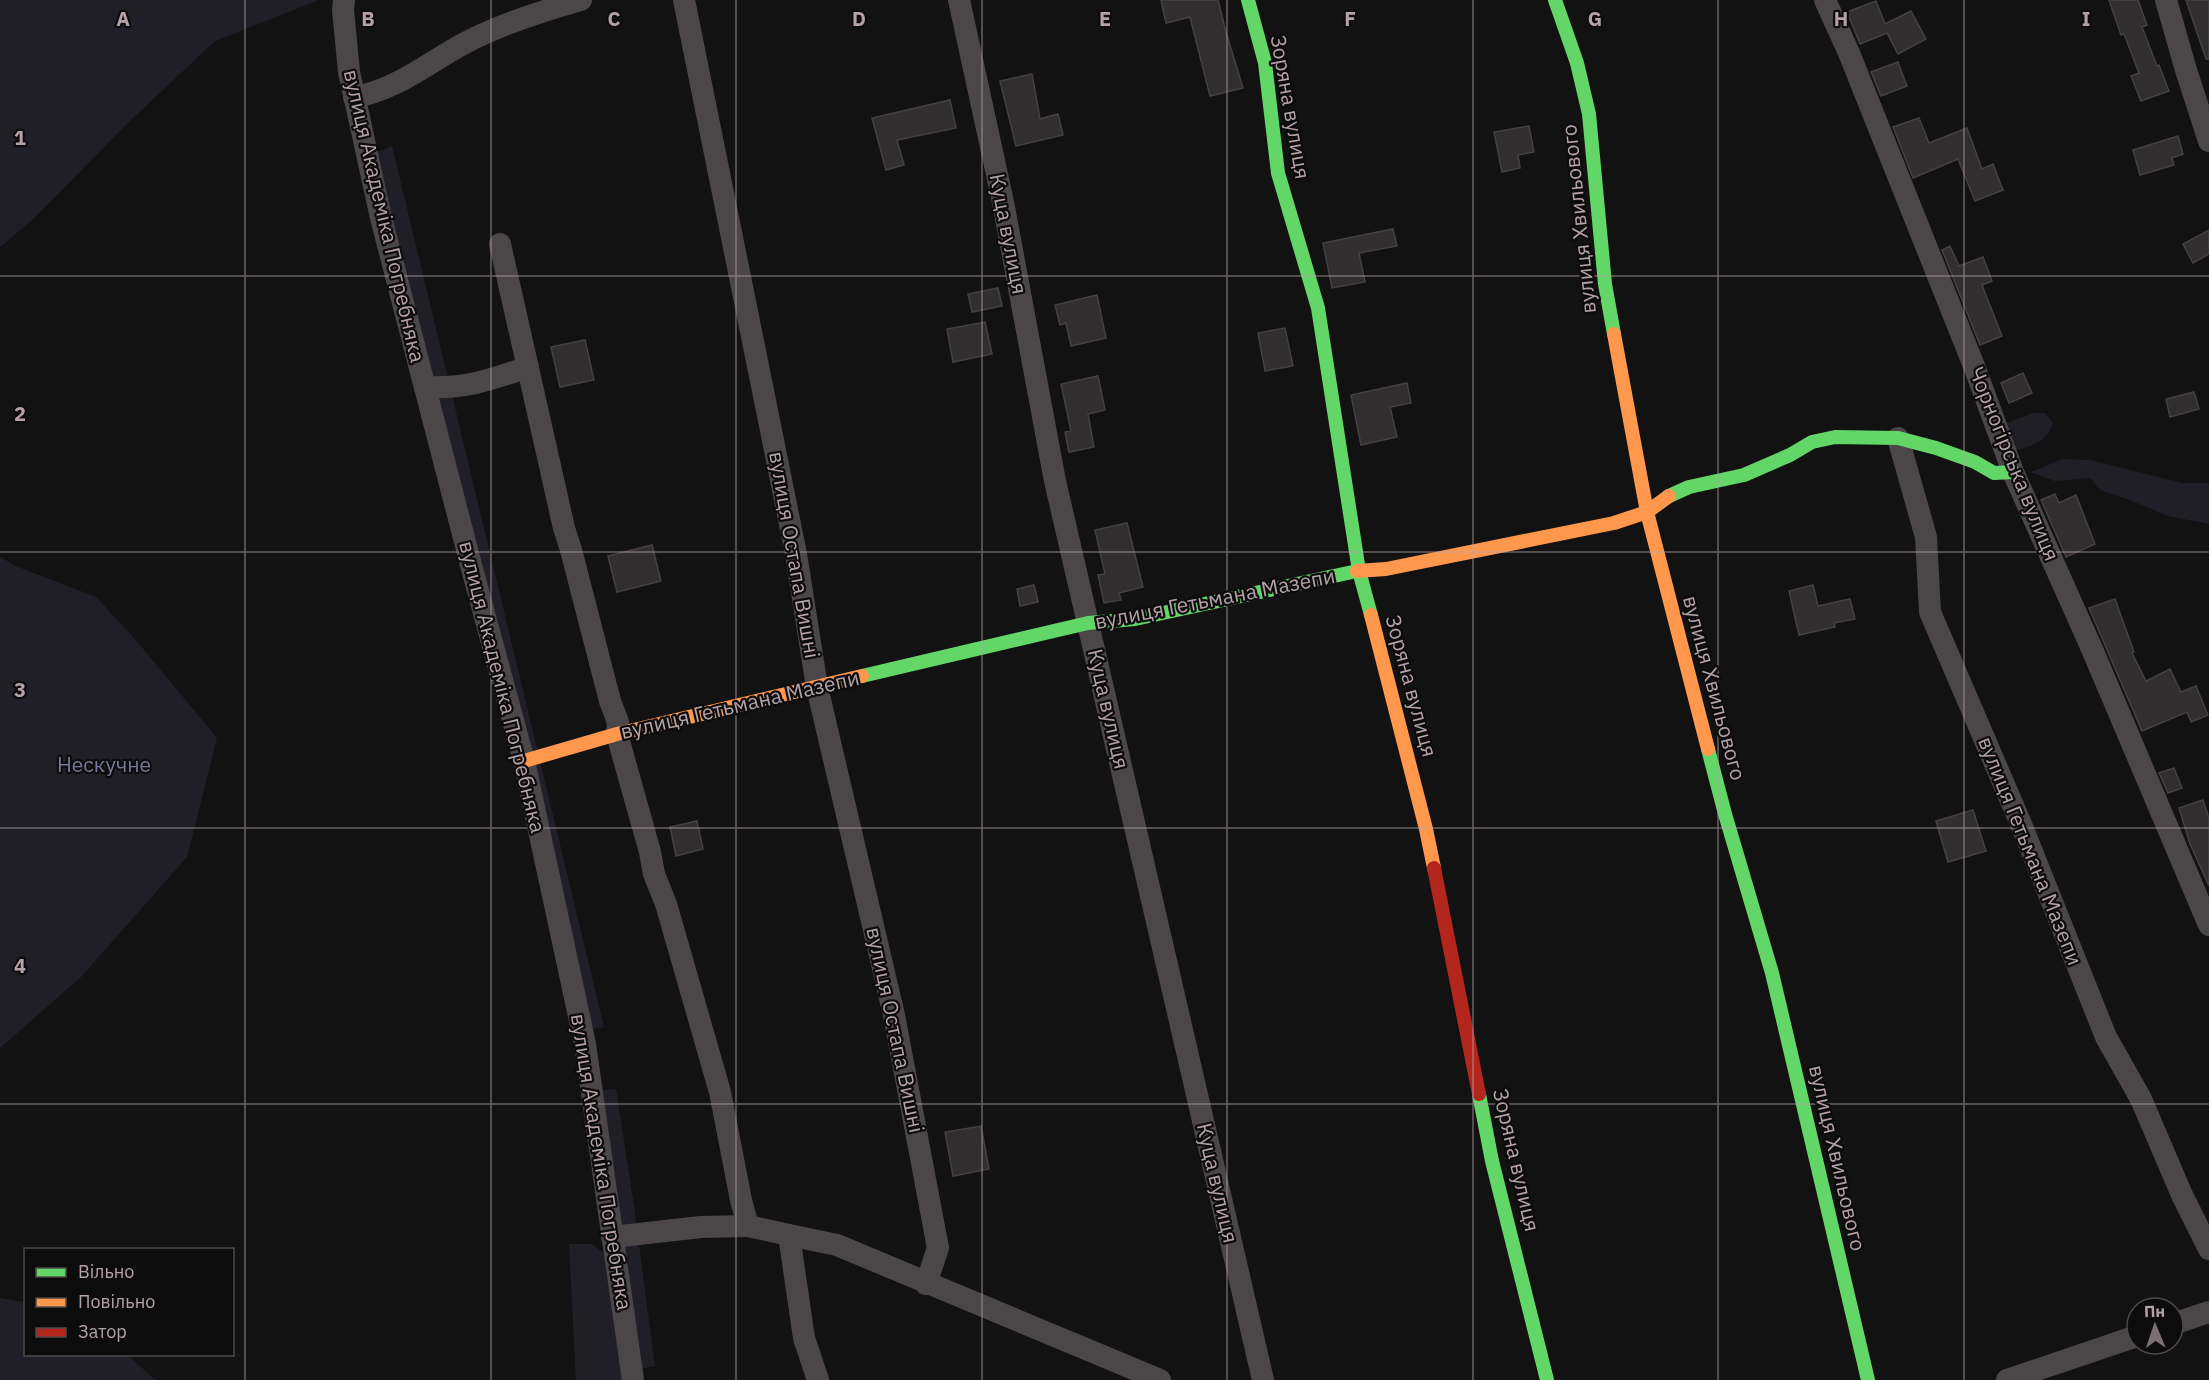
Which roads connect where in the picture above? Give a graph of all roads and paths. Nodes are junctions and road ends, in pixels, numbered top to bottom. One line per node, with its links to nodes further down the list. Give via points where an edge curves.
1 (344, 0): 9 (street, вулиця Академіка Погребняка)
2 (581, 0): 9 (street, via 487,33 399,81)
3 (684, 0): 19 (street, вулиця Остапа Вишні, via 796,554)
4 (959, 0): 18 (street, Куца вулиця, via 1055,481)
5 (1248, 0): 17 (street, Зоряна вулиця, via 1265,63 1278,173 1318,308)
6 (1555, 0): 16 (street, вулиця Хвильового, via 1585,87 1605,284)
7 (1824, 0): 15 (street, Чорногірська вулиця, via 1974,366)
8 (2166, 0): 10 (street)
9 (354, 97): 13 (street, вулиця Академіка Погребняка)
10 (2209, 141)
11 (500, 244): 12 (street)
12 (528, 366): 13 (street, via 476,384); 20 (street, via 564,528 618,722)
13 (425, 387): 21 (street, вулиця Академіка Погребняка)
14 (1898, 438): 15 (street, вулиця Гетьмана Мазепи, via 1975,462 1994,473); 16 (street, вулиця Гетьмана Мазепи, via 1835,437 1812,442 1744,475 1673,493); 26 (street, вулиця Гетьмана Мазепи, via 1926,537 1930,612 2106,1037 2141,1099)
15 (2013, 472): 22 (street, Чорногірська вулиця)
16 (1647, 512): 17 (street, вулиця Гетьмана Мазепи, via 1614,523 1386,569); 36 (street, вулиця Хвильового, via 1725,814 1772,973)
17 (1359, 571): 18 (street, вулиця Гетьмана Мазепи, via 1135,619); 35 (street, Зоряна вулиця, via 1426,829 1492,1161)
18 (1088, 623): 19 (street, вулиця Гетьмана Мазепи); 34 (street, Куца вулиця)
19 (817, 687): 20 (street, вулиця Гетьмана Мазепи); 27 (street, вулиця Остапа Вишні, via 894,1015 936,1236 938,1248)
20 (616, 734): 21 (street, вулиця Гетьмана Мазепи); 23 (street, via 720,1092)
21 (524, 761): 25 (street, вулиця Академіка Погребняка, via 585,1044)
22 (2209, 925)
23 (748, 1226): 24 (street); 25 (street)
24 (789, 1235): 27 (street, via 837,1245); 32 (street, via 804,1338)
25 (612, 1237): 31 (street, вулиця Академіка Погребняка)
26 (2209, 1249)
27 (926, 1284): 33 (street)
28 (2209, 1312): 29 (street)
29 (2185, 1320)
30 (2125, 1340): 37 (street)
31 (633, 1380)
32 (818, 1380)
33 (1160, 1380)
34 (1263, 1380)
35 (1547, 1380)
36 (1868, 1380)
37 (2007, 1380)

